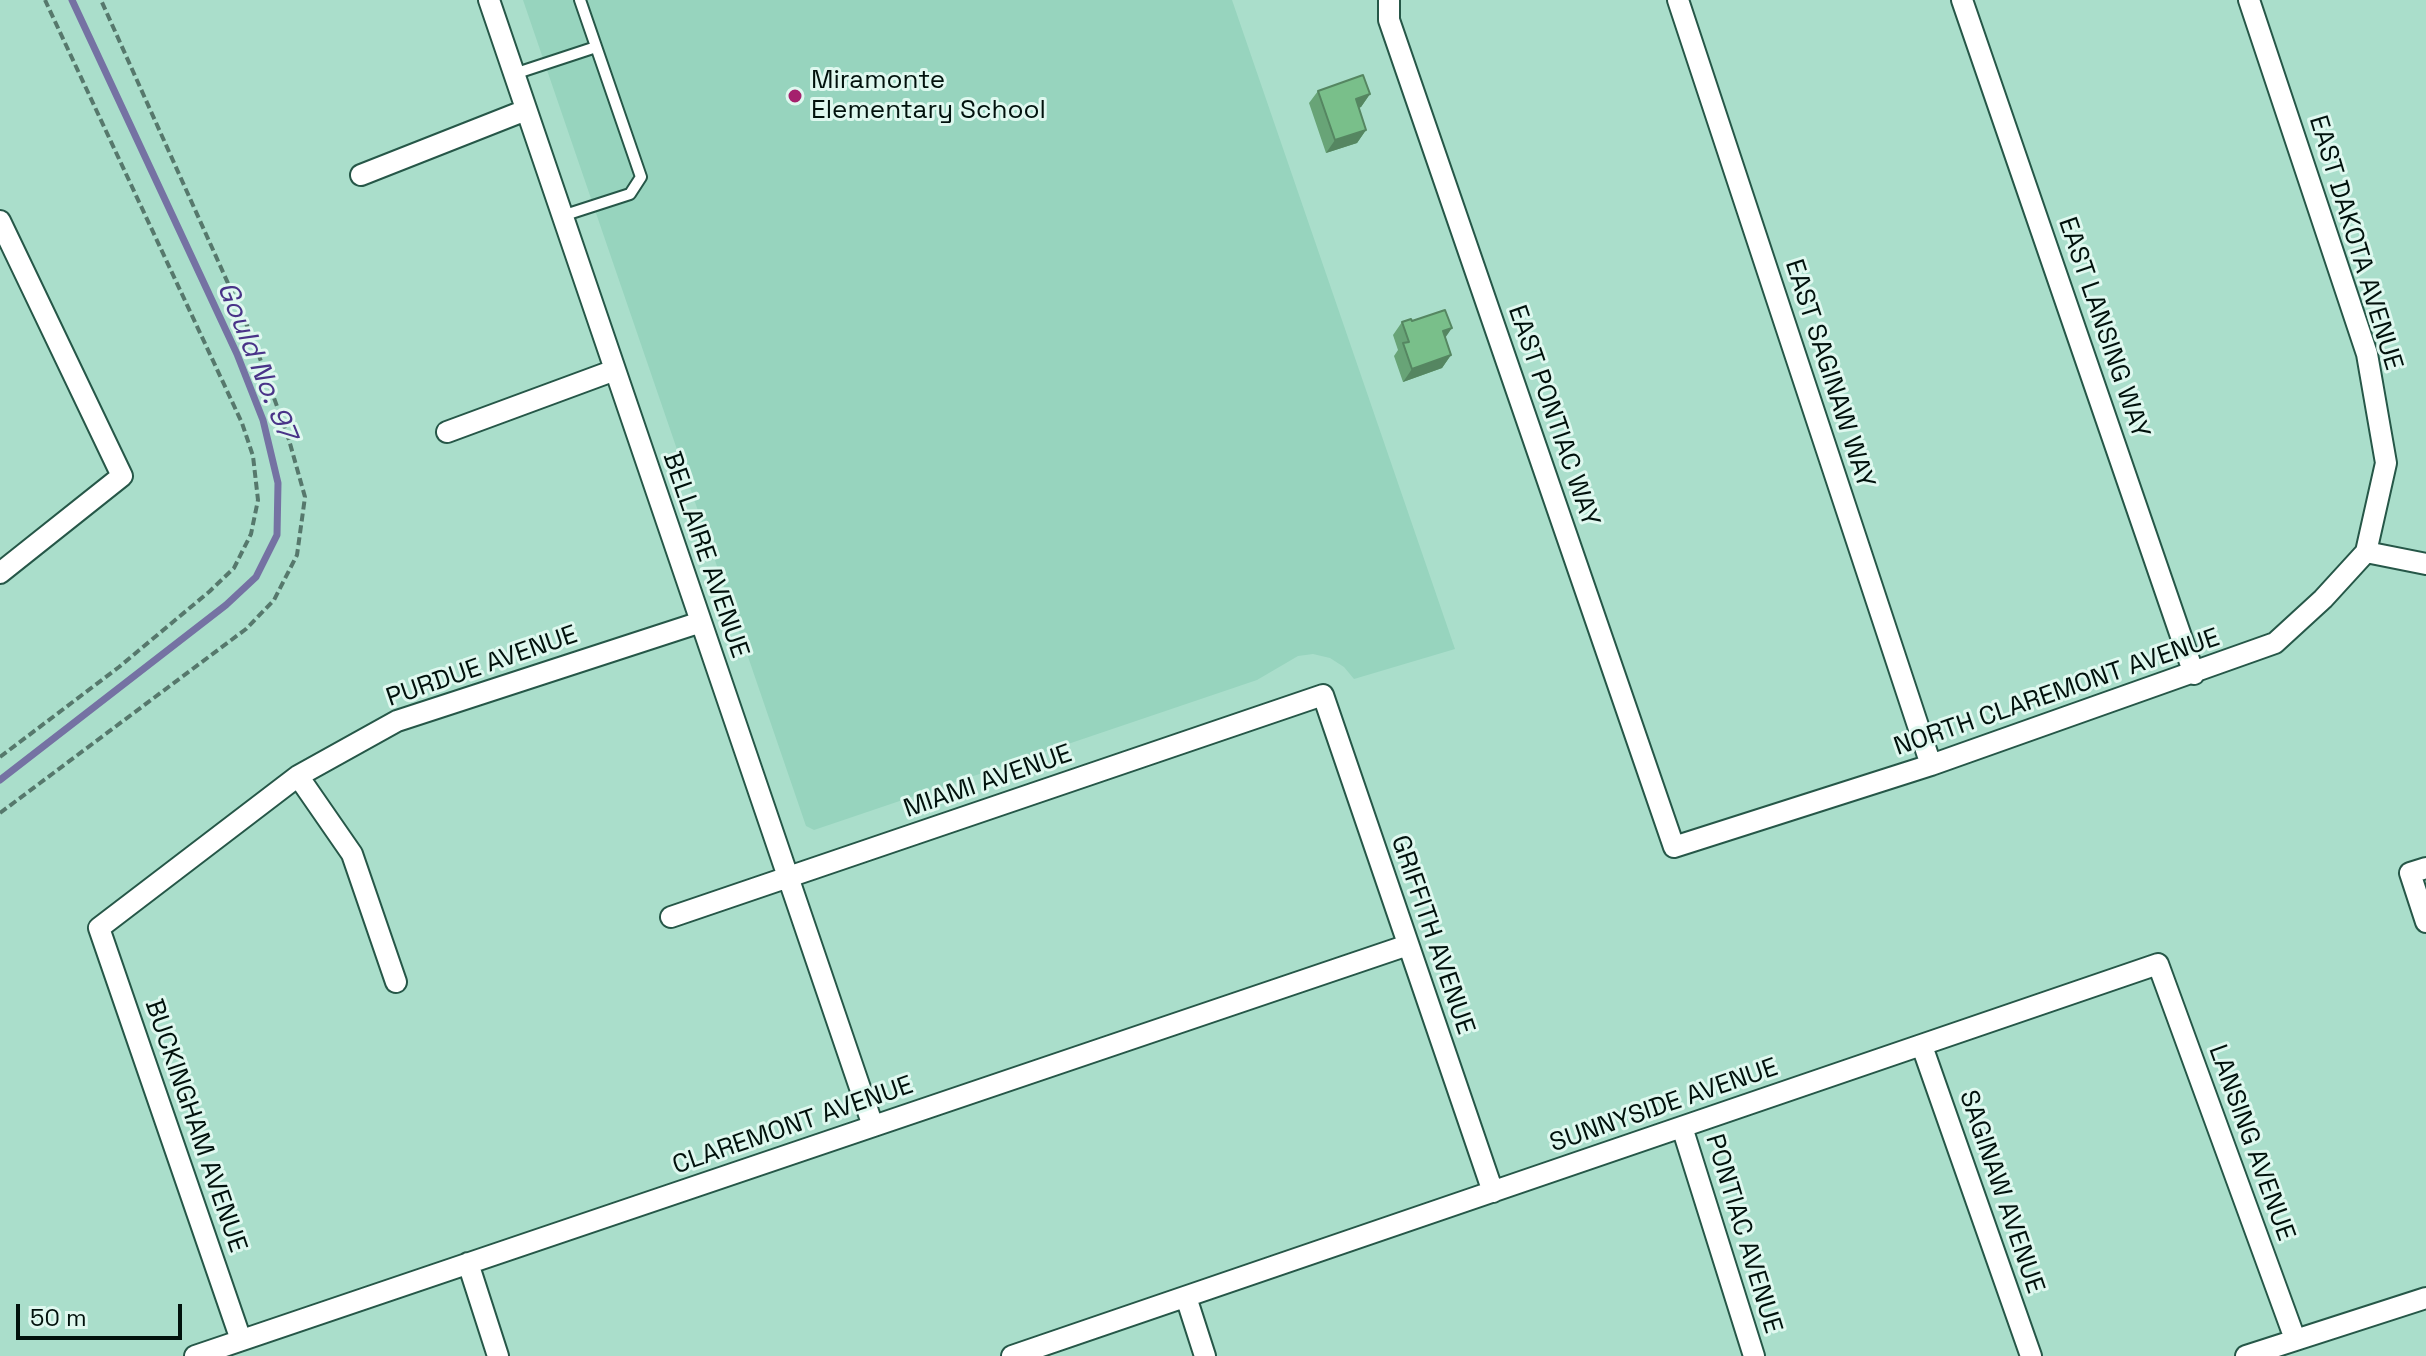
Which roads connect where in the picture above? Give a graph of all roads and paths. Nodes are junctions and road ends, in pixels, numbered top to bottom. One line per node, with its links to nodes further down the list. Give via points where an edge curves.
1 (45, 0): 23 (path, via 242,423 253,456 258,500 251,534 234,568 119,667)
2 (101, 0): 26 (path, via 253,339 305,497 297,555 265,610)
3 (489, 0): 10 (street, BELLAIRE AVENUE)
4 (580, 0): 9 (lane)
5 (1389, 0): 27 (street, EAST PONTIAC WAY, via 1394,35)
6 (1678, 0): 24 (street, EAST SAGINAW WAY)
7 (1962, 0): 21 (street, EAST LANSING WAY)
8 (2249, 0): 17 (street, EAST DAKOTA AVENUE, via 2367,354 2386,463)
9 (596, 47): 10 (lane); 13 (lane, via 641,177 630,194)
10 (514, 74): 11 (street, BELLAIRE AVENUE)
11 (526, 110): 12 (street); 13 (street, BELLAIRE AVENUE)
12 (361, 175)
13 (562, 216): 15 (street, BELLAIRE AVENUE)
14 (0, 221): 19 (street, via 122,476)
15 (615, 370): 16 (street); 20 (street, BELLAIRE AVENUE)
16 (447, 432)
17 (2366, 552): 18 (street); 21 (street, NORTH CLAREMONT AVENUE, via 2275,643)
18 (2426, 564)
19 (0, 573)
20 (701, 622): 25 (street, PURDUE AVENUE, via 397,721); 29 (street, BELLAIRE AVENUE)
21 (2194, 674): 24 (street, NORTH CLAREMONT AVENUE)
22 (1323, 695): 29 (street, MIAMI AVENUE); 33 (street, GRIFFITH AVENUE)
23 (0, 757)
24 (1931, 765): 27 (street, NORTH CLAREMONT AVENUE)
25 (298, 776): 32 (street, PURDUE AVENUE); 35 (street, via 352,854)
26 (0, 813)
27 (1674, 847)
28 (2418, 870): 31 (street)
29 (788, 877): 30 (street, MIAMI AVENUE); 37 (street, BELLAIRE AVENUE)
30 (671, 917)
31 (2426, 922)
32 (99, 928): 44 (street, BUCKINGHAM AVENUE)
33 (1408, 945): 37 (street, CLAREMONT AVENUE); 39 (street, GRIFFITH AVENUE)
34 (2158, 964): 36 (street, SUNNYSIDE AVENUE); 43 (street, LANSING AVENUE)
35 (396, 982)
36 (1922, 1046): 38 (street, SUNNYSIDE AVENUE); 50 (street, SAGINAW AVENUE)
37 (873, 1126): 40 (street, CLAREMONT AVENUE)
38 (1682, 1127): 39 (street, SUNNYSIDE AVENUE); 49 (street, PONTIAC AVENUE)
39 (1493, 1192): 41 (street, SUNNYSIDE AVENUE)
40 (468, 1263): 44 (street, CLAREMONT AVENUE); 46 (street)
41 (1186, 1297): 47 (street, SUNNYSIDE AVENUE); 48 (street)
42 (2426, 1298): 43 (street)
43 (2295, 1339): 51 (street)
44 (241, 1340): 45 (street, CLAREMONT AVENUE)
45 (195, 1356)
46 (498, 1356)
47 (1012, 1356)
48 (1205, 1356)
49 (1754, 1356)
50 (2031, 1356)
51 (2246, 1356)

